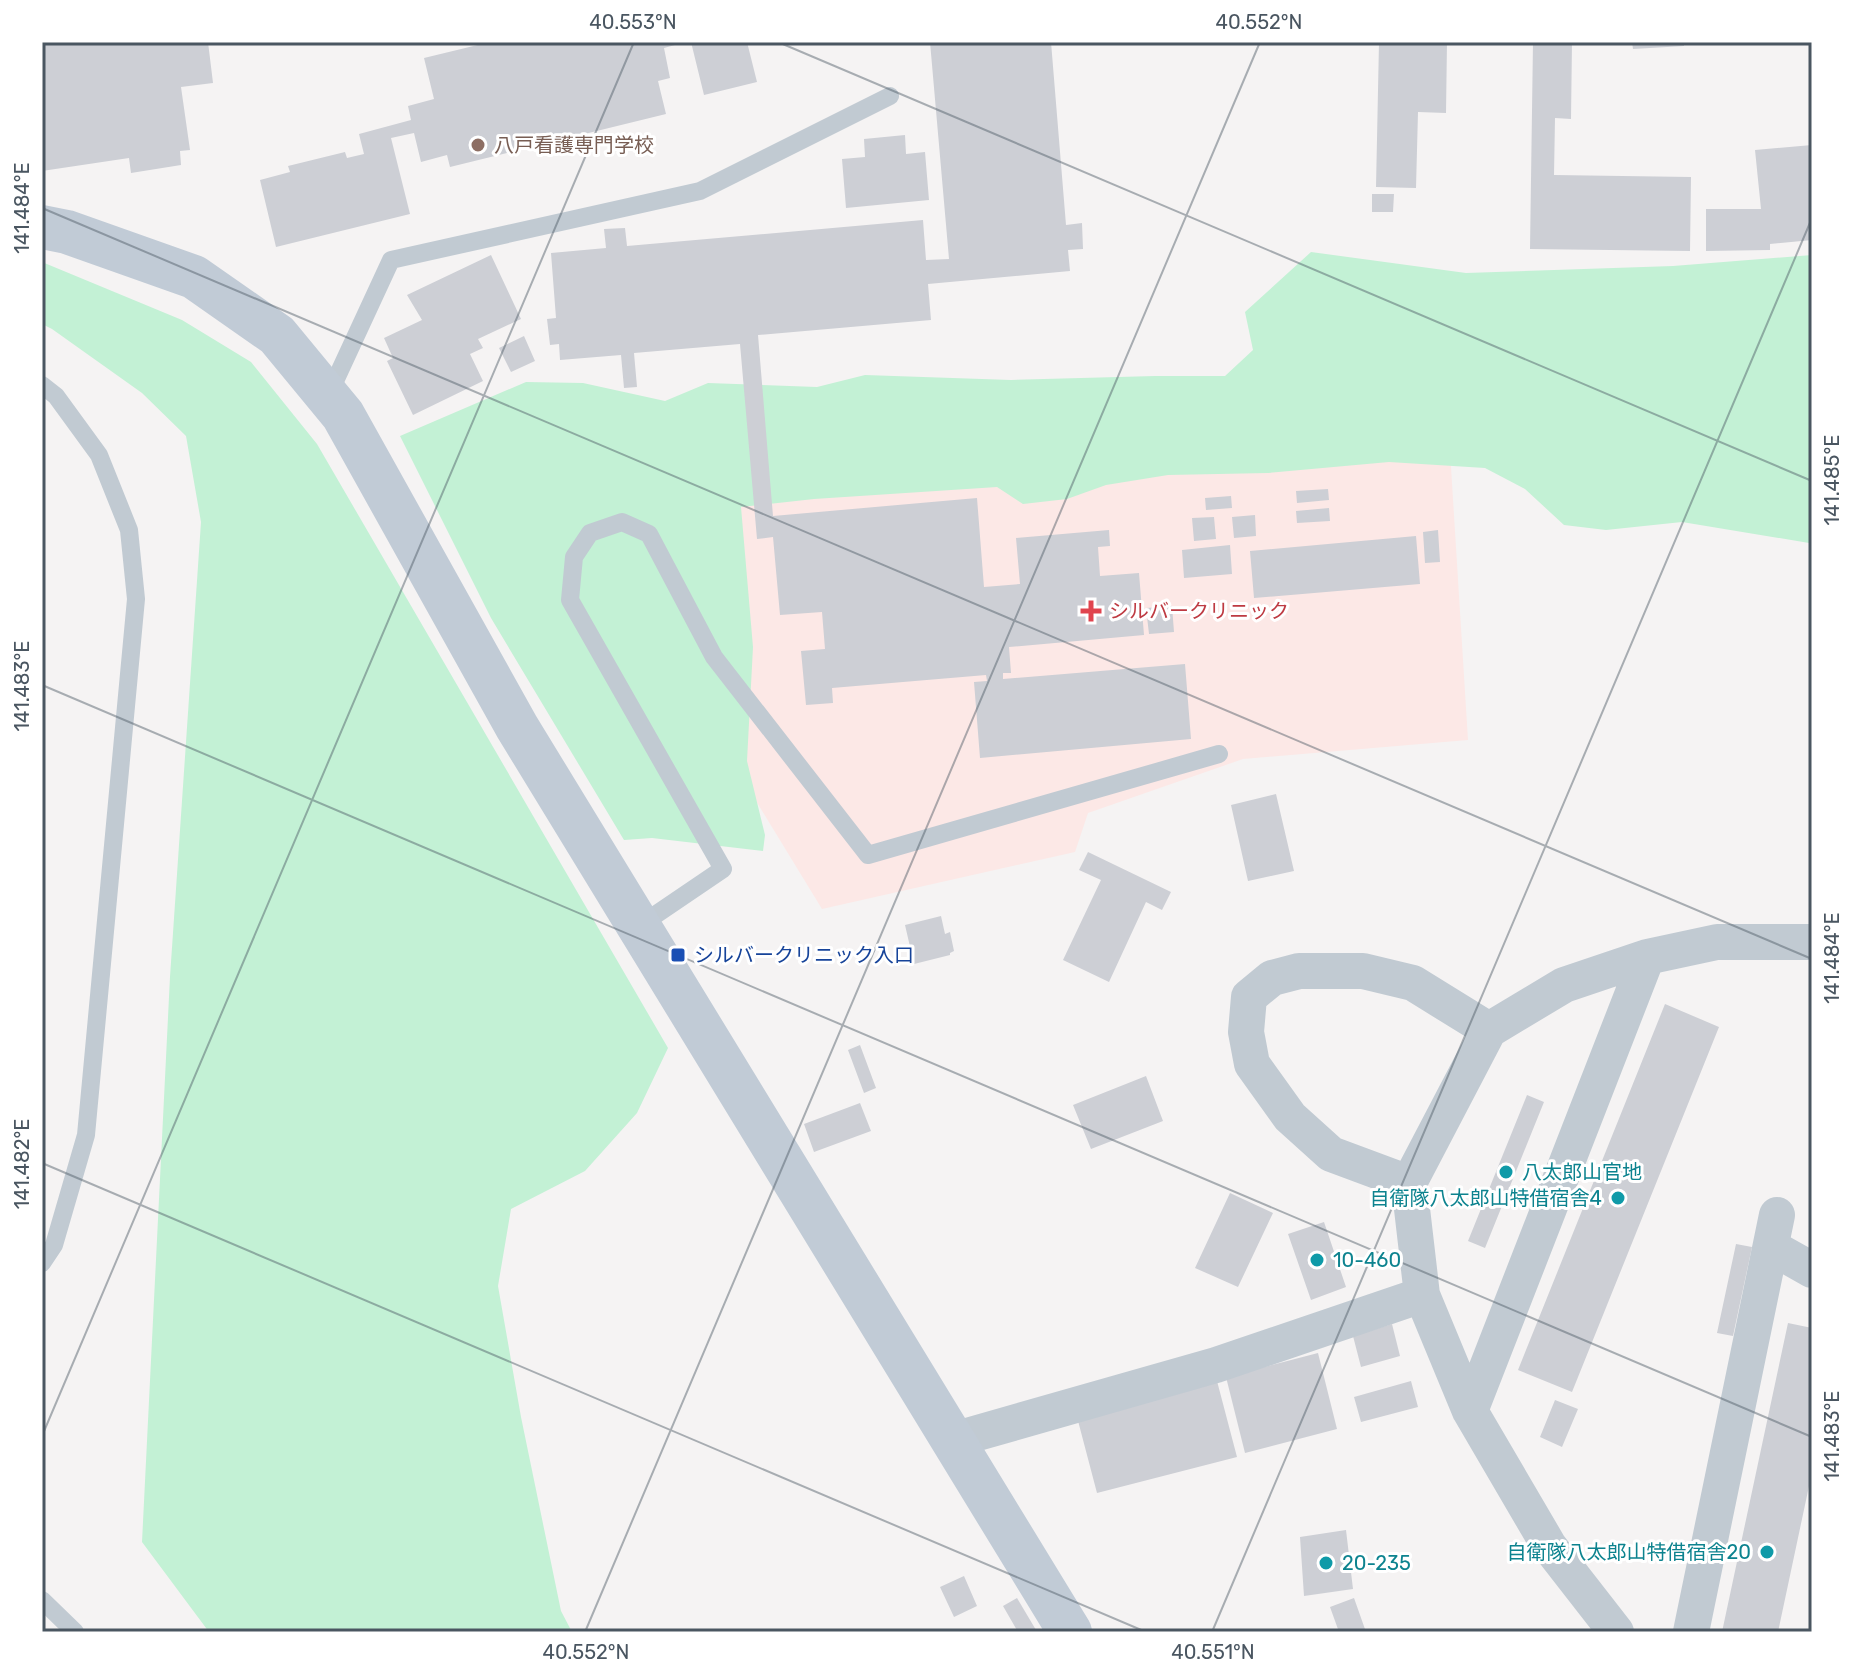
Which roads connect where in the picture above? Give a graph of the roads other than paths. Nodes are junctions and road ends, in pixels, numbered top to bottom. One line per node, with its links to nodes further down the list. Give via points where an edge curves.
1 (890, 96): 4 (lane, via 700,191 391,260)
2 (42, 227): 4 (street, via 194,277 277,335)
3 (42, 385): 11 (lane, via 99,455 129,530 136,599 86,1135 54,1245)
4 (328, 397): 6 (street, via 343,415 517,727)
5 (1219, 754): 6 (lane, via 868,855 714,657 649,534 622,522 590,533 574,557 570,600 723,869)
6 (639, 926): 15 (street)
7 (1812, 942): 8 (street, via 1717,942)
8 (1647, 957): 9 (street, via 1564,985); 14 (street)
9 (1489, 1030): 10 (street); 10 (street, via 1413,983 1363,971 1299,971 1272,978 1249,997 1246,1032 1252,1064 1290,1117 1331,1154)
10 (1409, 1183): 13 (street)
11 (42, 1263)
12 (1812, 1270): 20 (street, via 1774,1231)
13 (1422, 1295): 14 (street); 15 (street, via 1216,1365)
14 (1470, 1411): 19 (street, via 1549,1546)
15 (953, 1440): 18 (street)
16 (42, 1600): 17 (lane)
17 (75, 1632)
18 (1070, 1632)
19 (1616, 1632)
20 (1691, 1632)

